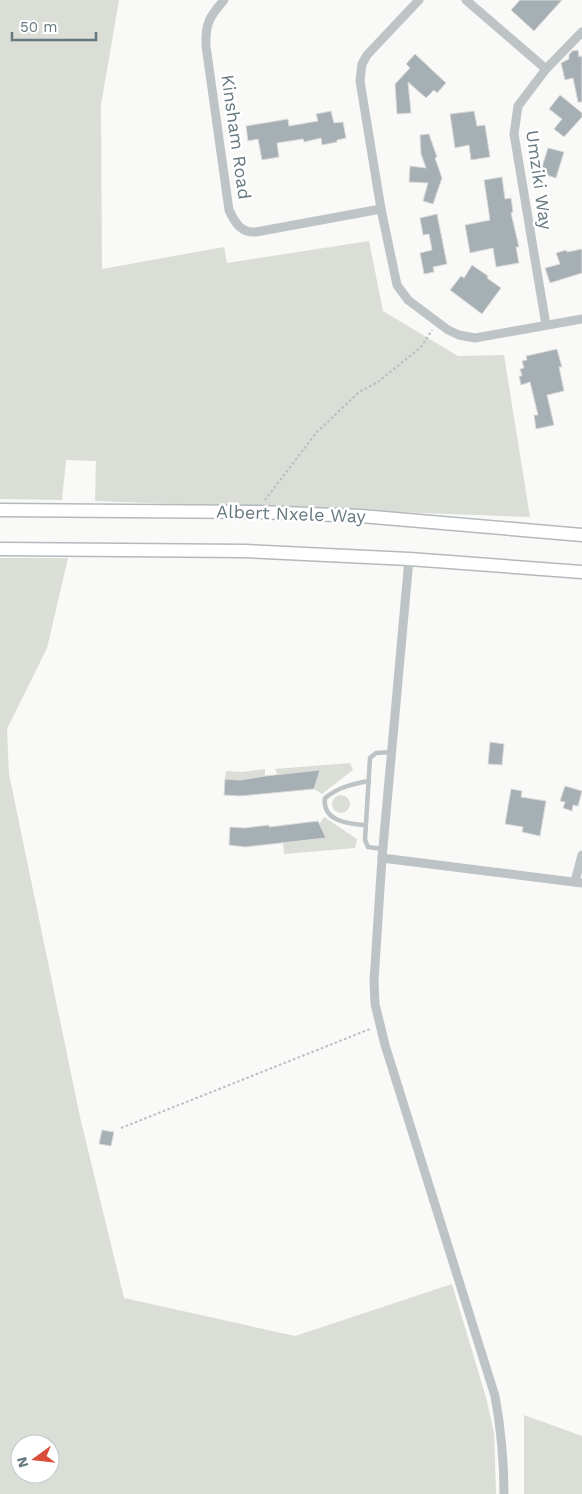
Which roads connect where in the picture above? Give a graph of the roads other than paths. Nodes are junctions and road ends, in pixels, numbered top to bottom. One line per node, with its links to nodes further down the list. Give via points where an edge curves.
1 (224, 0): 6 (street, Kinsham Road, via 211,16 205,36 229,210 237,225 242,230 256,232)
2 (420, 0): 6 (street, via 367,55 360,72)
3 (466, 0): 5 (street)
4 (582, 32): 5 (street, Umziki Way)
5 (546, 69): 8 (street, Umziki Way, via 518,106 514,134)
6 (381, 209): 8 (street, via 397,285 408,300 448,330 475,338)
7 (582, 319): 8 (street)
8 (546, 325)
9 (0, 510): 10 (main road, Albert Nxele Way, via 361,516)
10 (582, 535)
11 (0, 549): 12 (main road, via 245,551)
12 (408, 559): 13 (main road); 14 (street)
13 (582, 572)
14 (391, 752): 15 (lane, via 376,753 370,758); 17 (street)
15 (368, 781): 16 (lane); 16 (lane, via 348,784 334,791 326,798 324,806 327,813 337,819)
16 (365, 825): 17 (lane, via 364,840 368,848)
17 (382, 853): 19 (street); 20 (street, via 374,981 379,1025 495,1396 501,1428)
18 (582, 855): 19 (street)
19 (578, 882)
20 (504, 1494)

